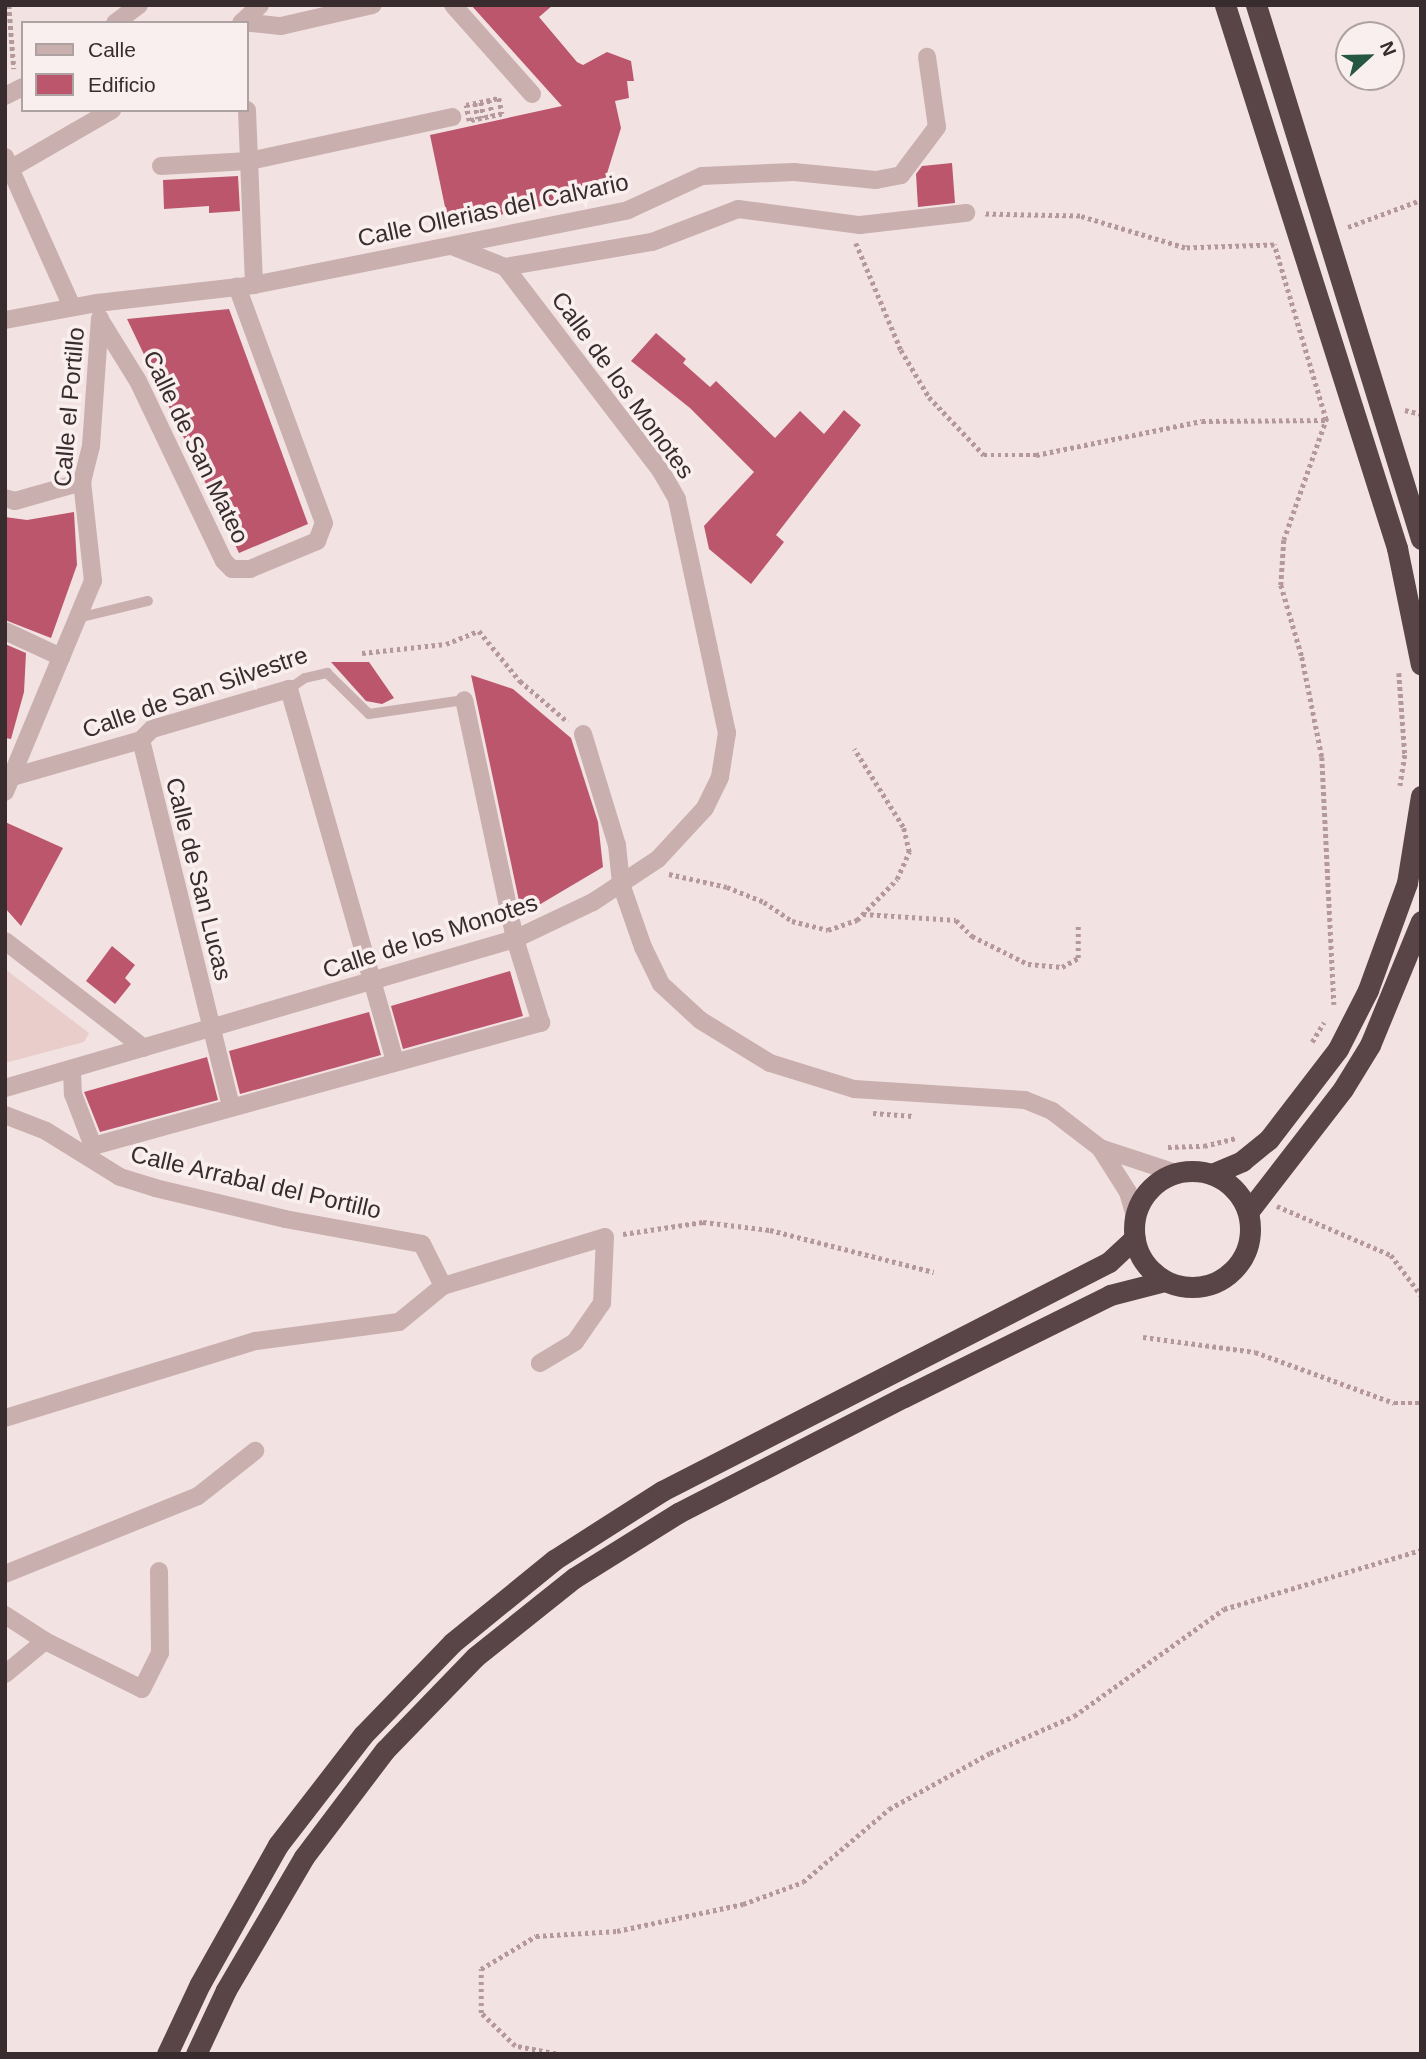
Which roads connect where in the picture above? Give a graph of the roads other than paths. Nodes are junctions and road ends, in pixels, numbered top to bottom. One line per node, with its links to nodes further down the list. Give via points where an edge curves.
1 (139, 5): 7 (street)
2 (260, 5): 8 (street)
3 (373, 5): 9 (street, via 281,26)
4 (453, 5): 11 (street)
5 (1225, 5): 33 (highway, bridge, via 1398,548)
6 (1256, 5): 28 (highway, bridge)
7 (118, 21)
8 (243, 21)
9 (248, 23)
10 (927, 57): 19 (street, Calle Ollerias del Calvario, via 937,127 901,176 876,180 794,172 702,176 628,210)
11 (532, 94)
12 (108, 112): 16 (street)
13 (247, 112): 15 (street, Calle de San Mateo)
14 (452, 117): 15 (street)
15 (250, 161): 17 (street); 21 (street, Calle de San Mateo)
16 (8, 163): 23 (street, via 37,218)
17 (161, 166)
18 (966, 213): 20 (street, via 848,223 738,209 652,242)
19 (452, 246): 20 (street); 21 (street, Calle Ollerias del Calvario)
20 (505, 267): 40 (street, Calle de los Monotes, via 661,471 685,521 727,733 720,777 705,808 658,859)
21 (246, 286): 22 (street, Calle Ollerias del Calvario); 25 (street, Calle de San Mateo, via 324,523 317,541 250,569 232,569 224,561 138,382)
22 (97, 303): 23 (street, Calle Ollerias del Calvario); 25 (street, Calle el Portillo)
23 (72, 307): 24 (street, Calle Ollerias del Calvario)
24 (5, 320)
25 (102, 323): 26 (street, Calle el Portillo, via 91,446)
26 (82, 482): 27 (street, via 15,501); 30 (street, Calle el Portillo, via 93,581)
27 (5, 498)
28 (1421, 539)
29 (148, 601): 30 (lane)
30 (78, 618): 32 (street, Calle el Portillo)
31 (5, 631): 32 (street)
32 (61, 657): 38 (street, Calle el Portillo)
33 (1421, 665)
34 (289, 689): 35 (lane, Calle de San Silvestre, via 304,678 327,673 369,714); 37 (street, Calle de San Silvestre, via 152,729); 44 (street)
35 (464, 700): 42 (street)
36 (583, 734): 40 (street, via 617,845)
37 (141, 740): 38 (street, Calle de San Silvestre); 45 (street, Calle de San Lucas)
38 (9, 784)
39 (1421, 796): 54 (highway, via 1407,883 1368,990 1338,1049 1269,1139 1242,1161)
40 (621, 884): 42 (street, Calle de los Monotes); 52 (street, via 661,984 700,1020 739,1046 793,1071 854,1089 1025,1100 1052,1111)
41 (1421, 921): 55 (highway, via 1370,1045 1343,1089)
42 (515, 939): 44 (street, Calle de los Monotes); 47 (street, via 541,1023)
43 (5, 941): 46 (street)
44 (372, 982): 45 (street, Calle de los Monotes); 47 (street)
45 (210, 1029): 46 (street, Calle de los Monotes); 50 (street, Calle de San Lucas)
46 (145, 1048): 48 (street, Calle de los Monotes)
47 (395, 1061): 50 (street)
48 (72, 1069): 49 (street, Calle de los Monotes); 50 (street, via 73,1094 93,1146)
49 (5, 1088)
50 (231, 1106)
51 (5, 1115): 59 (street, Calle Arrabal del Portillo, via 46,1131 120,1177 155,1188 285,1219 422,1244)
52 (1100, 1148): 53 (street); 56 (street, via 1128,1192)
53 (1176, 1173): 54 (highway); 56 (highway, via 1150,1189)
54 (1212, 1174): 55 (highway)
55 (1253, 1205): 58 (highway, via 1246,1251 1221,1280 1203,1287)
56 (1135, 1216): 57 (highway)
57 (1135, 1238): 58 (highway, via 1150,1270); 68 (highway, via 1109,1262 662,1491 554,1560 452,1643 363,1735 278,1845 200,1984)
58 (1165, 1281): 69 (highway, via 1110,1296 702,1500 554,1594 475,1657 385,1750 304,1857 226,1990)
59 (443, 1286): 60 (street, via 605,1237 602,1303 575,1342); 61 (street, via 399,1322 256,1341)
60 (540, 1363)
61 (5, 1418)
62 (255, 1451): 64 (street, via 198,1496)
63 (159, 1571): 66 (street, via 160,1653 142,1689)
64 (5, 1574)
65 (5, 1615): 66 (street)
66 (45, 1641): 67 (street)
67 (5, 1674)
68 (167, 2054)
69 (197, 2054)

